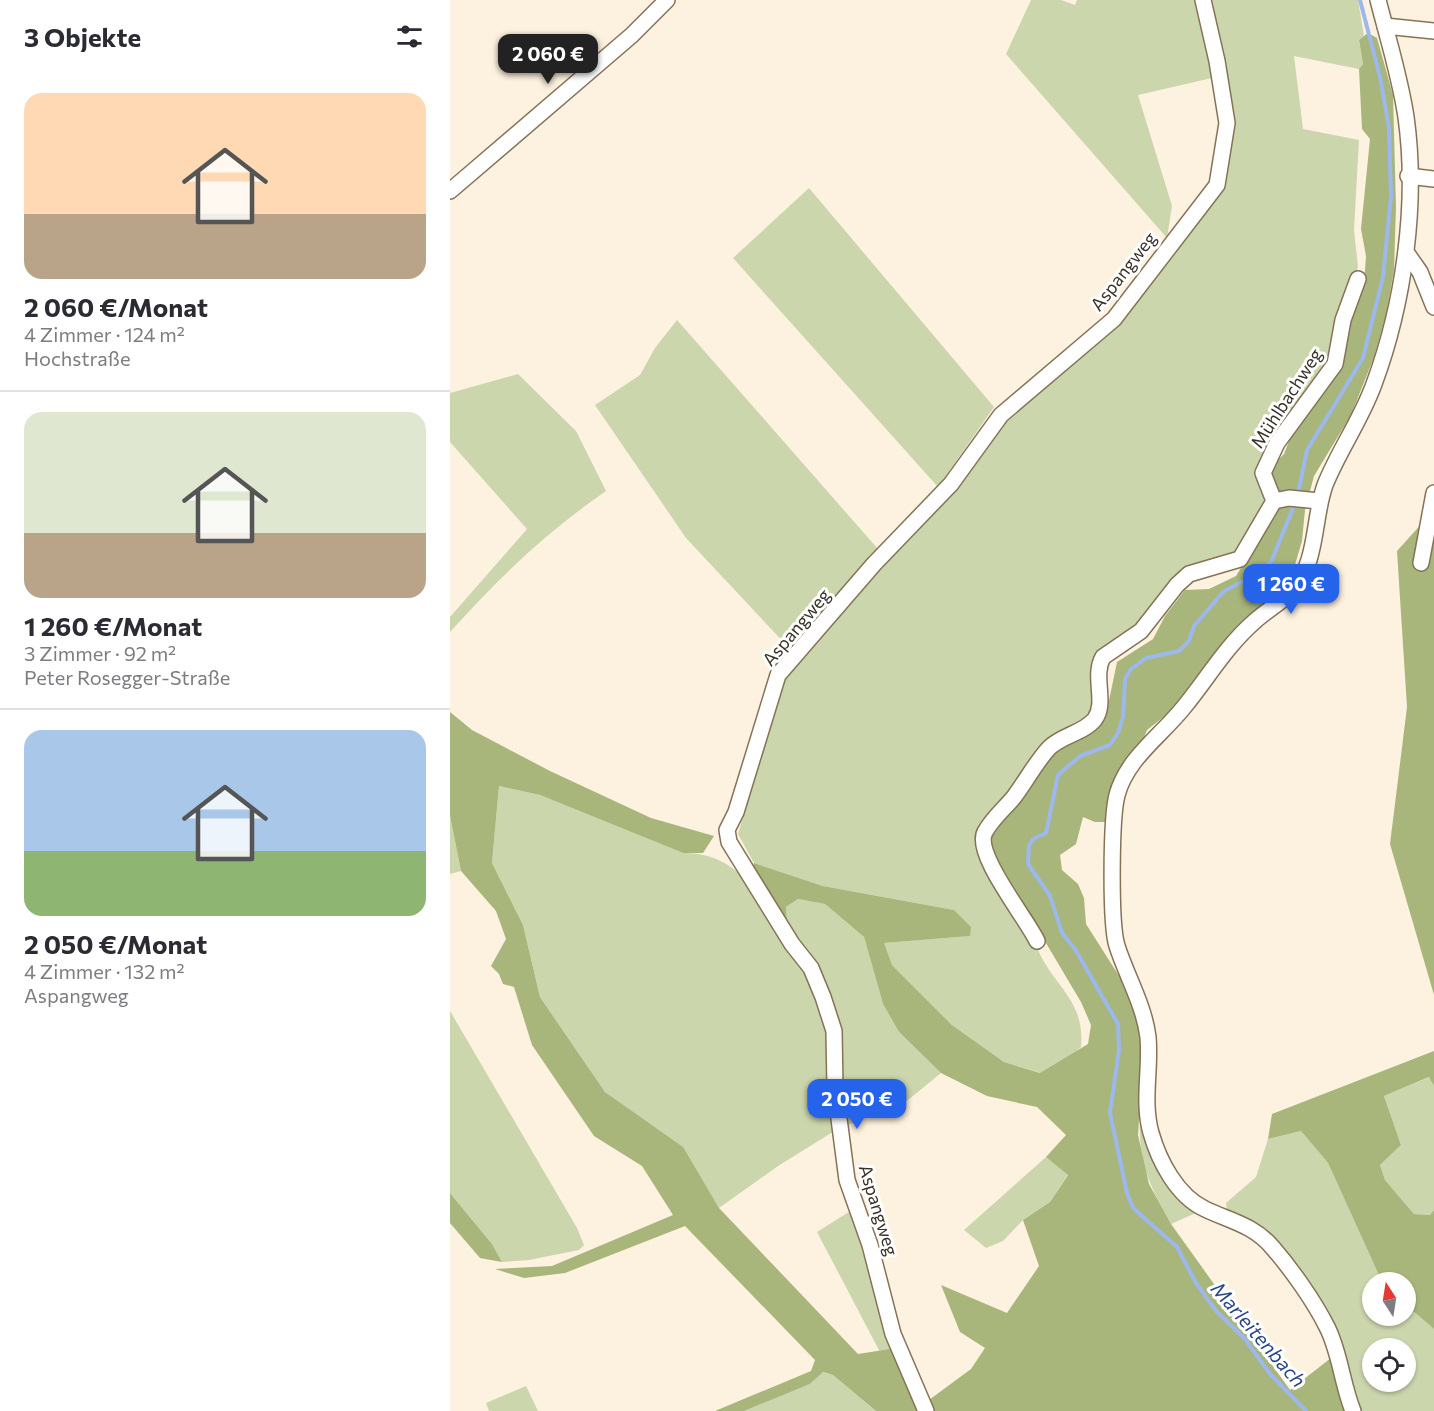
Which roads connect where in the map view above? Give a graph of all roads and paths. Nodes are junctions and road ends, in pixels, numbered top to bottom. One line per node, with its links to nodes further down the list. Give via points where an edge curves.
1 (667, 0): 8 (street, via 632,35)
2 (1203, 0): 17 (street, Aspangweg, via 1227,123 1217,185 1114,319 1001,415 951,484 874,564 778,675 727,830 737,860 811,968 823,997 834,1031 835,1088 847,1180 870,1245 893,1334)
3 (1378, 0): 4 (street)
4 (1385, 26): 5 (street); 6 (street, via 1405,112)
5 (1434, 31)
6 (1408, 176): 7 (street); 9 (street)
7 (1434, 180)
8 (450, 191)
9 (1407, 252): 11 (street); 14 (street, via 1393,320 1372,390 1333,464)
10 (1358, 279): 13 (street, Mühlbachweg, via 1343,320 1335,364 1282,435 1263,473)
11 (1434, 307)
12 (1434, 493): 15 (street)
13 (1281, 500): 14 (street); 16 (street, via 1240,559 1189,574 1142,631 1103,657 1098,678 1099,707 1094,720 1057,740 1046,751 985,832 984,845 994,872)
14 (1319, 501): 18 (street, via 1317,528 1296,587 1238,638 1186,705 1137,756 1123,779 1114,818 1114,923 1116,942 1144,1018 1148,1040 1146,1108 1152,1137 1164,1165 1188,1199 1252,1228 1285,1263 1327,1326)
15 (1421, 563)
16 (1037, 941)
17 (926, 1411)
18 (1353, 1411)

